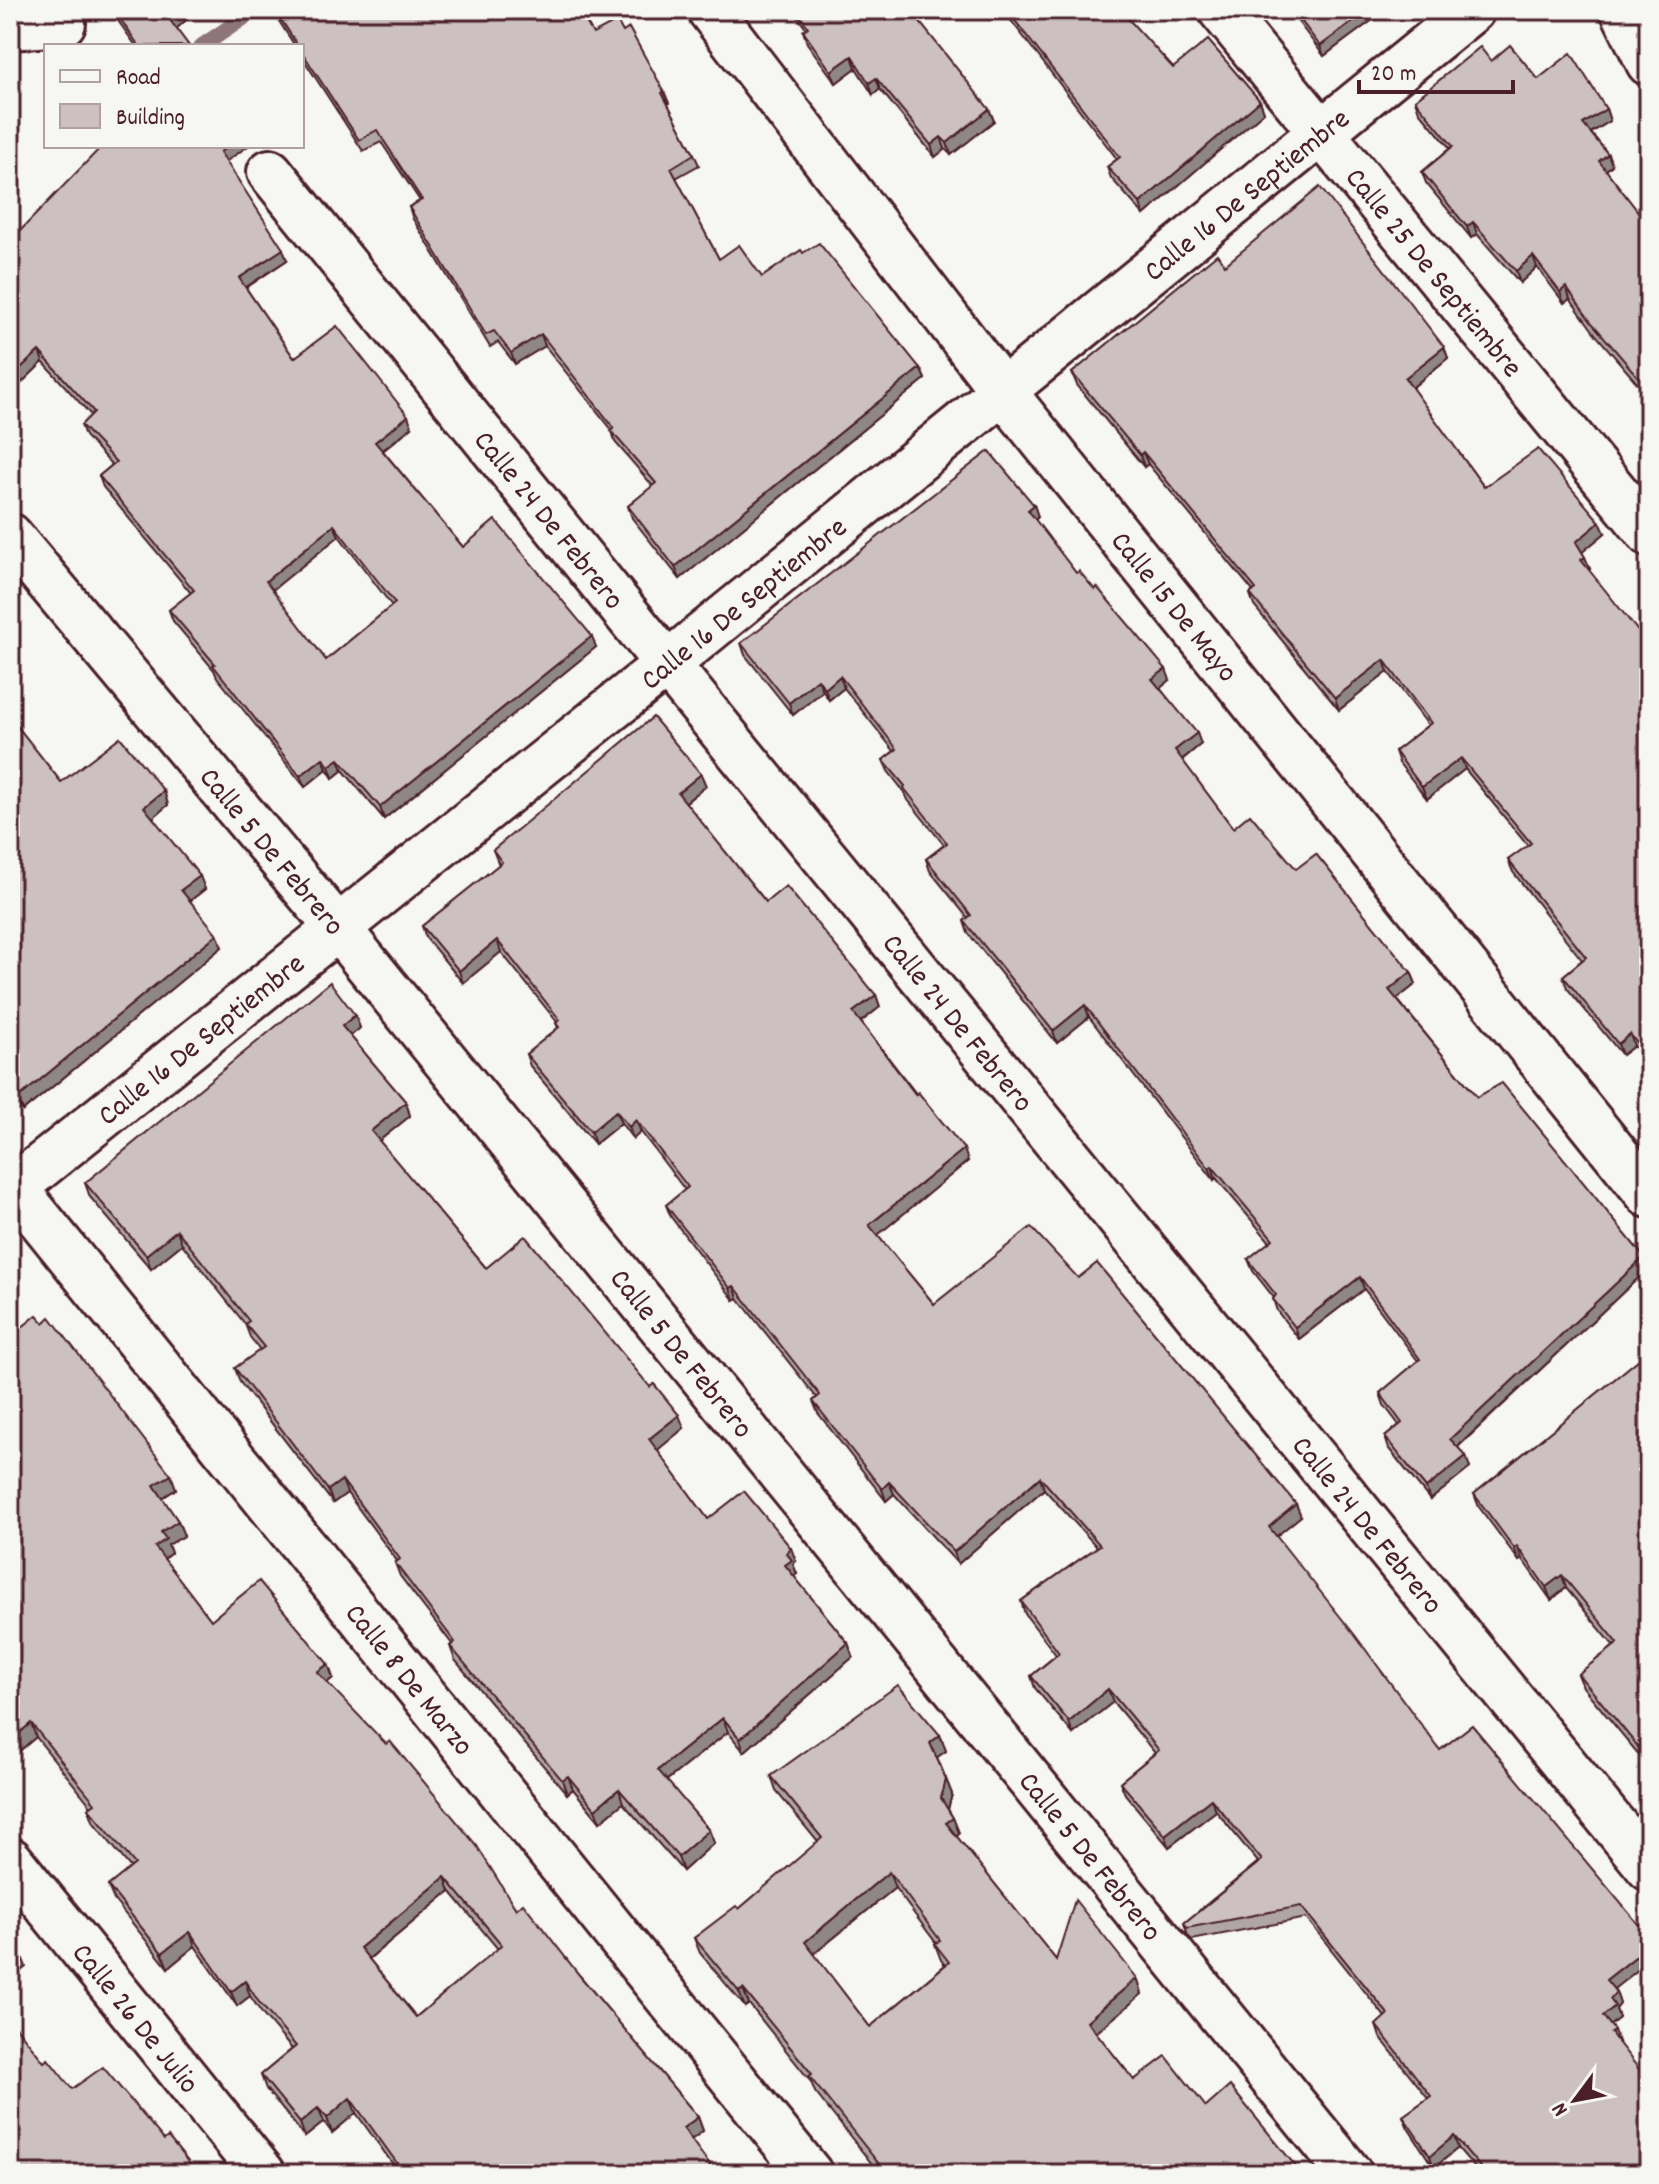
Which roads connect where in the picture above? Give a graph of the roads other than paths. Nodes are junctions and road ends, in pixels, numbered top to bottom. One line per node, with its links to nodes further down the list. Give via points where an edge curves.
1 (710, 10): 10 (street, Calle 15 De Mayo)
2 (1221, 10): 8 (street, Calle 25 De Septiembre)
3 (1472, 10): 8 (street, Calle 16 De Septiembre)
4 (1623, 10): 7 (street)
5 (63, 23): 6 (street)
6 (10, 27)
7 (1649, 63)
8 (1323, 132): 10 (street, Calle 16 De Septiembre); 11 (street, Calle 25 De Septiembre)
9 (270, 172): 13 (street, Calle 24 De Febrero)
10 (1002, 390): 13 (street, Calle 16 De Septiembre); 16 (street, Calle 15 De Mayo)
11 (1649, 533)
12 (10, 536): 14 (street, Calle 5 De Febrero)
13 (667, 664): 14 (street, Calle 16 De Septiembre); 18 (street, Calle 24 De Febrero)
14 (337, 927): 15 (street, Calle 16 De Septiembre); 21 (street, Calle 5 De Febrero)
15 (12, 1187): 20 (street, Calle 8 De Marzo)
16 (1649, 1195)
17 (10, 1860): 19 (street, Calle 26 De Julio)
18 (1649, 1868)
19 (263, 2174)
20 (810, 2174)
21 (1350, 2174)

